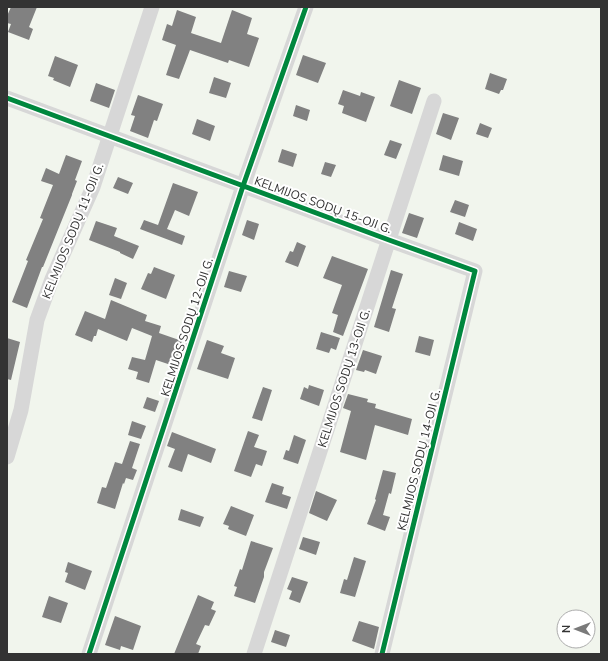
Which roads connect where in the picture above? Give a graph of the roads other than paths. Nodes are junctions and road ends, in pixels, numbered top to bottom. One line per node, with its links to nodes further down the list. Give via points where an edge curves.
1 (152, 7): 5 (street, KELMIJOS SODŲ 11-OJI G.)
2 (306, 7): 6 (street, KELMIJOS SODŲ 12-OJI G.)
3 (7, 98): 5 (street, KELMIJOS SODŲ 15-OJI G.)
4 (434, 101): 7 (street, KELMIJOS SODŲ 13-OJI G.)
5 (110, 137): 6 (street, KELMIJOS SODŲ 15-OJI G.); 9 (street, KELMIJOS SODŲ 11-OJI G., via 93,187 52,278 37,320 20,410)
6 (243, 186): 7 (street, KELMIJOS SODŲ 15-OJI G.); 10 (street, KELMIJOS SODŲ 12-OJI G.)
7 (389, 240): 8 (street, KELMIJOS SODŲ 15-OJI G.); 11 (street, KELMIJOS SODŲ 13-OJI G.)
8 (475, 271): 12 (street, KELMIJOS SODŲ 14-OJI G.)
9 (7, 457)
10 (89, 654)
11 (254, 654)
12 (382, 654)

